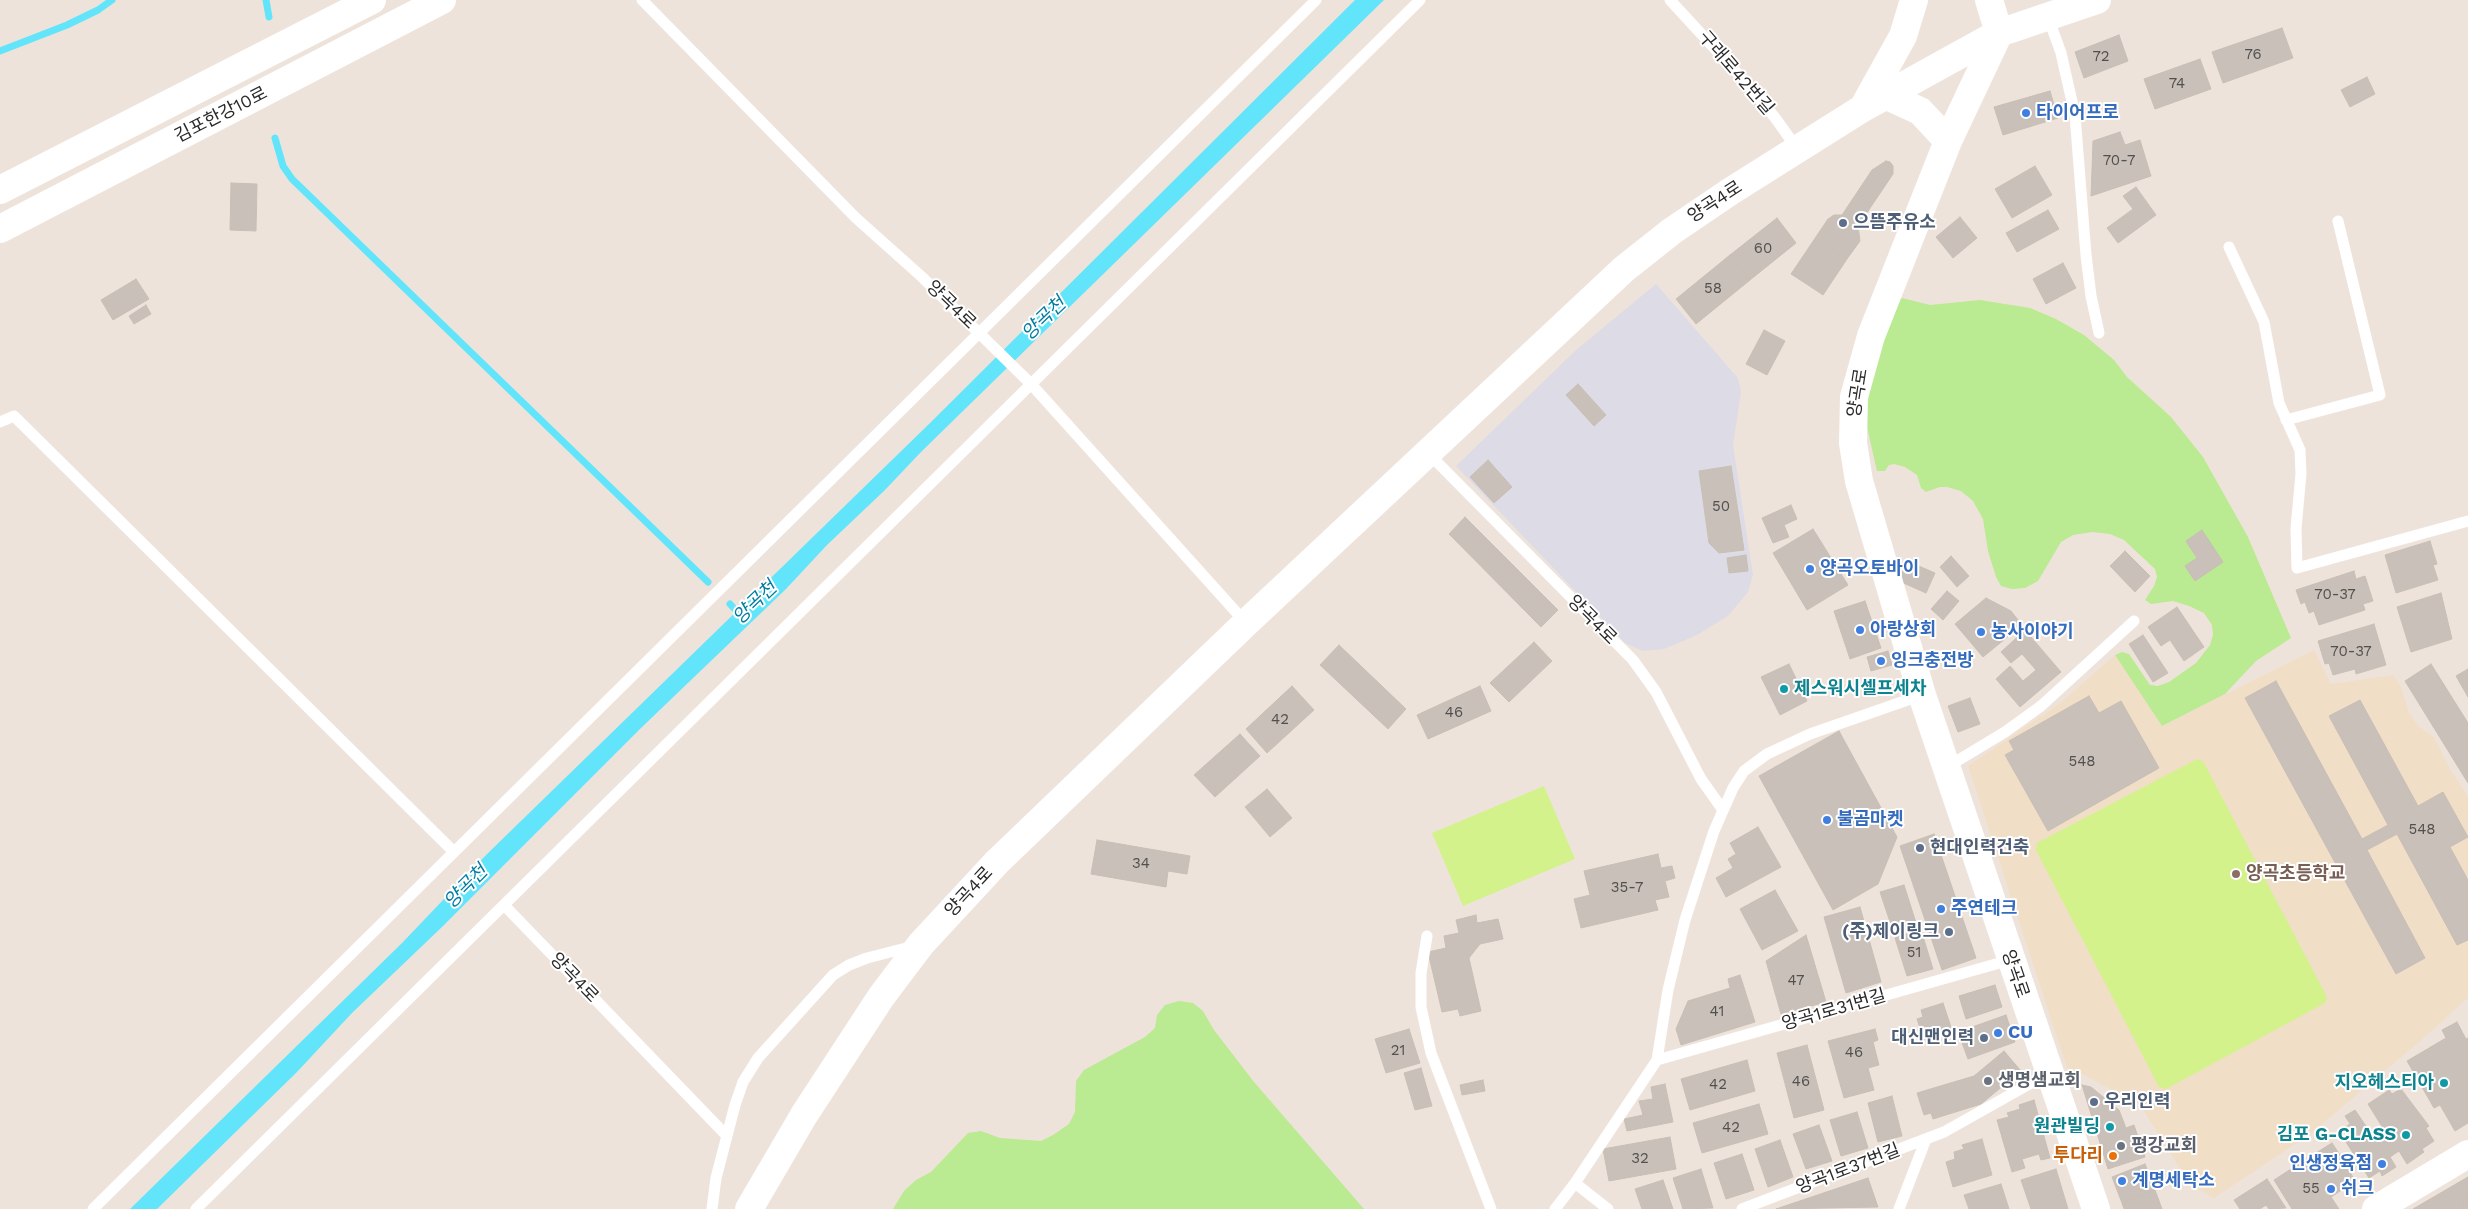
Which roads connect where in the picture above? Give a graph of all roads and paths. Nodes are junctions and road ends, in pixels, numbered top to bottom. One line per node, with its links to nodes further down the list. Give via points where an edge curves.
1 (372, 0): 16 (street, 김포한강10로)
2 (442, 0): 18 (street, 김포한강10로)
3 (642, 0): 20 (lane, 양곡4로, via 856,218)
4 (1316, 0): 20 (lane)
5 (1420, 0): 22 (lane)
6 (1670, 0): 15 (lane, 구래로42번길, via 1751,88)
7 (1914, 0): 13 (street, via 1903,36)
8 (1989, 0): 11 (street)
9 (2097, 0): 10 (street, 양곡4로)
10 (2048, 15): 11 (street, 양곡4로); 21 (lane, via 2068,78 2075,115 2087,263)
11 (1999, 33): 12 (street, 양곡4로); 14 (street, 양곡로)
12 (1887, 96): 13 (street, 양곡4로); 14 (street, via 1920,111)
13 (1863, 108): 15 (street, 양곡4로)
14 (1948, 142): 29 (street, 양곡로, via 1871,336 1854,397 1854,443 1859,481)
15 (1798, 150): 25 (street, 양곡4로, via 1680,226 1624,269)
16 (0, 190)
17 (2338, 221): 23 (lane, via 2380,395)
18 (0, 228)
19 (2229, 247): 23 (lane, via 2264,322 2276,391)
20 (979, 332): 22 (lane, 양곡4로); 32 (lane)
21 (2099, 333)
22 (1031, 384): 28 (lane, 양곡4로); 33 (lane)
23 (2286, 420): 26 (lane, via 2302,459 2296,528 2298,568)
24 (0, 422): 32 (lane, via 14,416)
25 (1428, 453): 28 (street, 양곡4로); 31 (lane, 양곡4로, via 1633,660 1656,692 1701,779)
26 (2468, 521)
27 (2134, 621): 30 (lane, via 2041,706)
28 (1246, 623): 35 (street, 양곡4로, via 997,862)
29 (1922, 694): 30 (street, 양곡로); 31 (lane, via 1810,734 1767,754 1744,771)
30 (1947, 767): 36 (street, 양곡로)
31 (1723, 810): 37 (lane, via 1685,920 1668,990)
32 (454, 852): 43 (lane)
33 (504, 905): 39 (lane, 양곡4로); 44 (lane)
34 (1427, 936): 47 (lane, via 1421,973 1421,1007 1431,1053)
35 (921, 944): 39 (lane, via 849,965 820,987 748,1074 734,1105); 46 (street, 양곡4로, via 881,997 804,1115)
36 (2010, 960): 37 (lane, 양곡1로31번길); 38 (street, 양곡로)
37 (1657, 1060): 42 (lane)
38 (2049, 1073): 40 (lane, 양곡1로37번길); 52 (street, 양곡로)
39 (727, 1136): 45 (lane)
40 (1926, 1139): 50 (lane, 양곡1로37번길); 51 (lane, 양곡1로37번길)
41 (2468, 1154): 53 (street)
42 (1575, 1183): 48 (lane); 49 (lane)
43 (93, 1209)
44 (196, 1209)
45 (712, 1209)
46 (749, 1209)
47 (1491, 1209)
48 (1555, 1209)
49 (1608, 1209)
50 (1742, 1209)
51 (1899, 1209)
52 (2096, 1209)
53 (2376, 1209)

